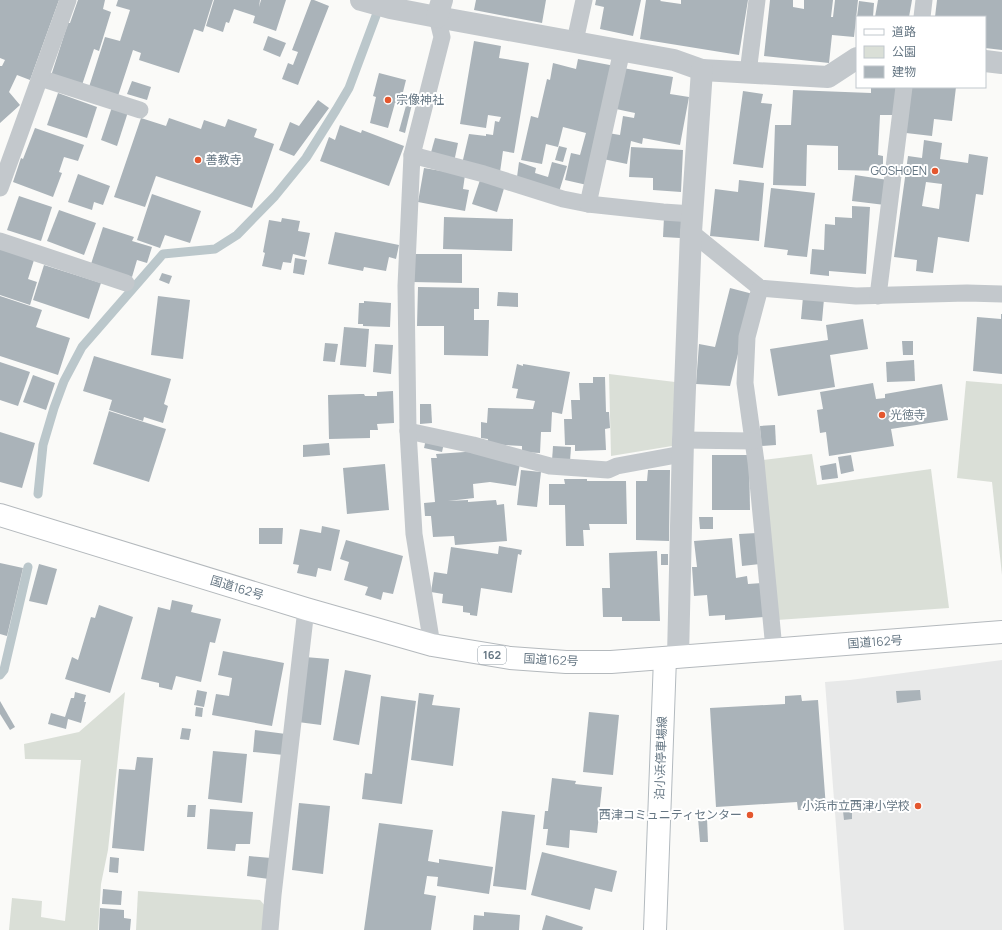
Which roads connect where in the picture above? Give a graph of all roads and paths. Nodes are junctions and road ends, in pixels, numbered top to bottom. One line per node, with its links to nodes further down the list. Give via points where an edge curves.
1 (68, 0): 15 (lane)
2 (584, 0): 8 (lane)
3 (757, 0): 14 (lane)
4 (924, 0): 7 (lane)
5 (365, 1): 6 (street, via 390,8)
6 (440, 9): 8 (street); 18 (lane, via 442,37)
7 (922, 16)
8 (575, 41): 9 (street)
9 (622, 50): 13 (street, via 674,60); 20 (lane)
10 (856, 59): 14 (street, via 828,77)
11 (986, 61): 12 (street)
12 (1002, 63)
13 (702, 70): 14 (street); 21 (street)
14 (748, 73)
15 (40, 78): 17 (lane); 19 (lane)
16 (904, 88): 26 (lane)
17 (140, 110)
18 (412, 155): 20 (lane); 27 (lane, via 406,286)
19 (0, 188)
20 (588, 204): 21 (lane, via 664,212)
21 (692, 223): 24 (lane); 29 (street)
22 (0, 241): 23 (lane)
23 (126, 283)
24 (760, 288): 26 (lane); 28 (lane, via 747,337 745,383)
25 (1002, 294): 26 (lane)
26 (878, 296)
27 (408, 431): 29 (lane, via 550,466 608,470); 33 (lane, via 414,534)
28 (753, 441): 29 (lane); 34 (lane)
29 (682, 447): 35 (street)
30 (0, 515): 31 (main road, 国道162号 / 162)
31 (306, 609): 33 (main road, 国道162号 / 162); 36 (lane)
32 (1002, 632): 34 (main road, 国道162号 / 162)
33 (432, 645): 35 (main road, 国道162号 / 162, via 510,658 566,662)
34 (774, 649): 35 (main road, 国道162号 / 162)
35 (671, 658): 37 (main road, 泊小浜停車場線)
36 (270, 930)
37 (655, 930)

